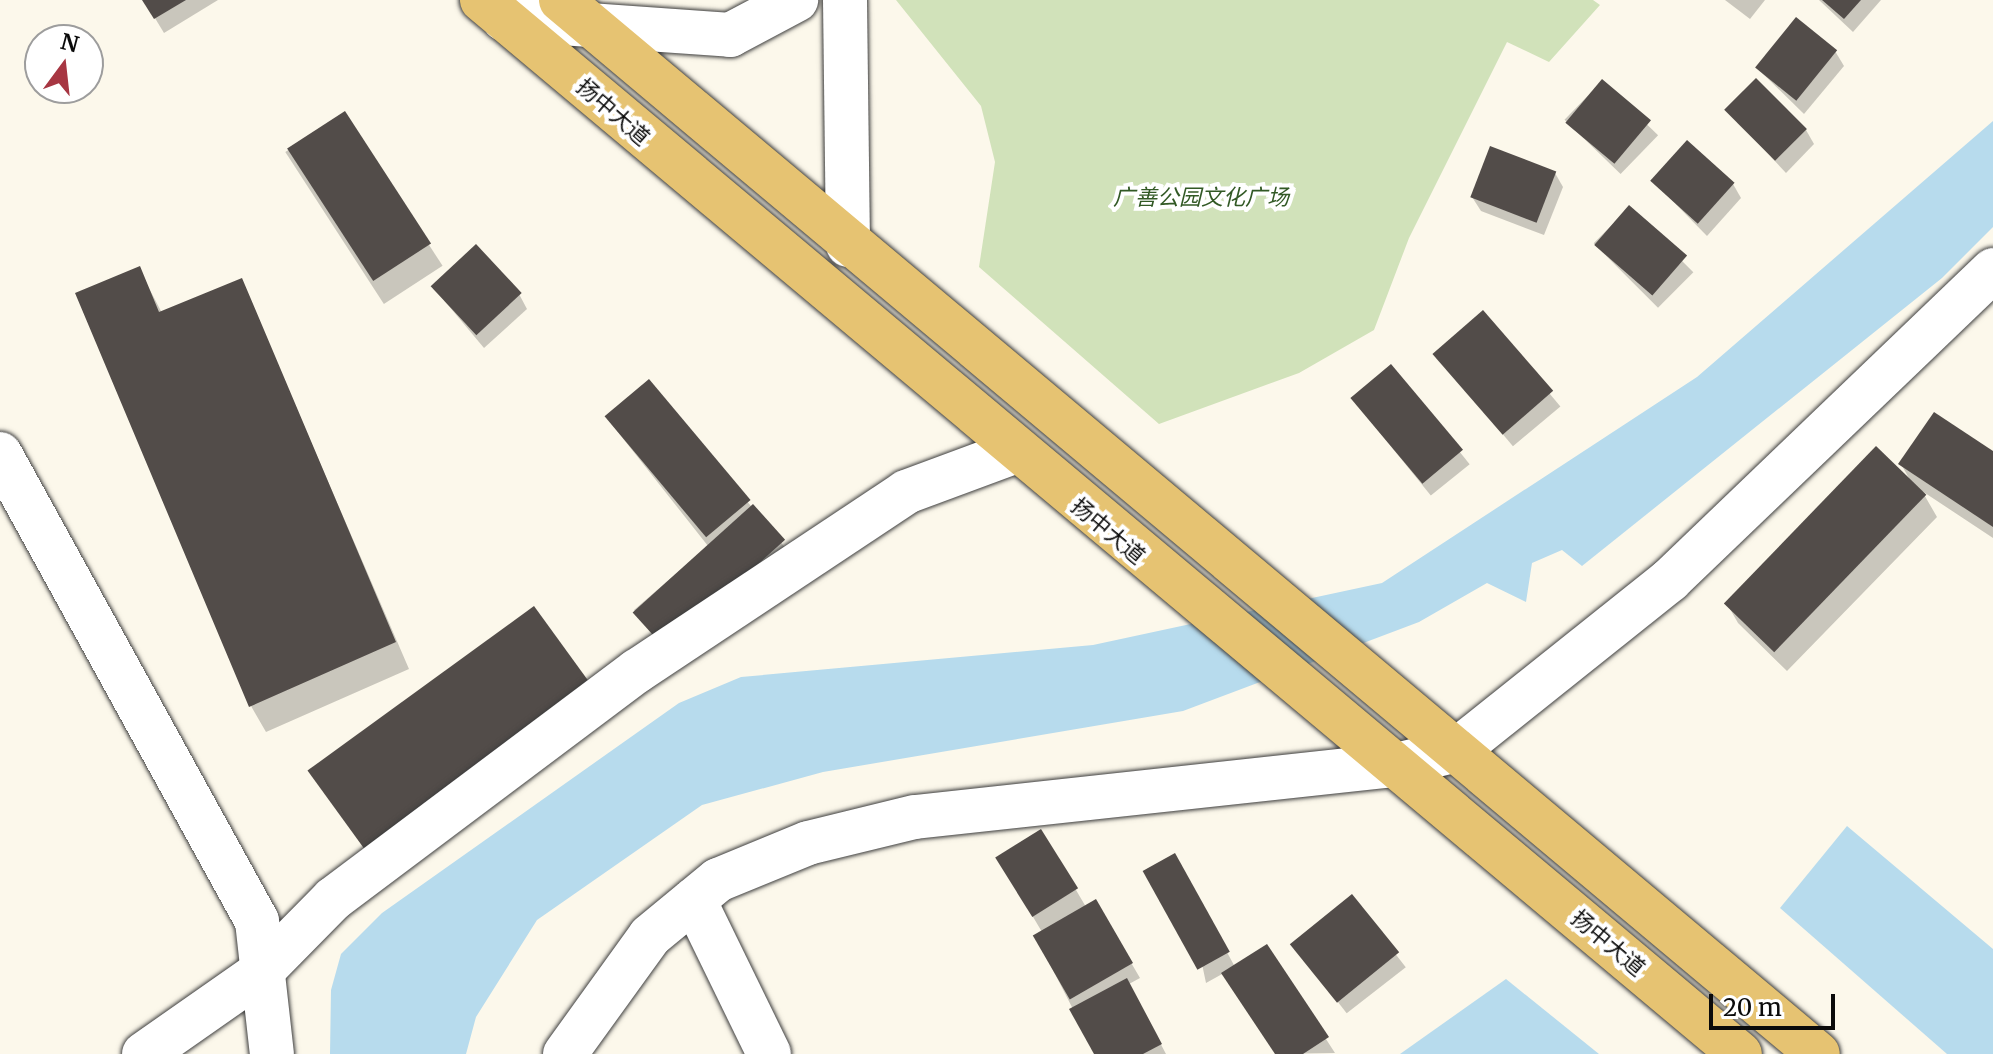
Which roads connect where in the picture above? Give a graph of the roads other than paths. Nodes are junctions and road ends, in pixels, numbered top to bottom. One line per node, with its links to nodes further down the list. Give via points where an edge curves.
1 (796, 0): 4 (street, via 730,35)
2 (845, 0): 5 (street)
3 (493, 9): 4 (street); 8 (main road, 扬中大道)
4 (577, 13): 5 (main road)
5 (848, 245): 7 (main road)
6 (1993, 270): 10 (street, via 1670,580)
7 (1050, 416): 8 (main road); 10 (main road)
8 (1014, 452): 11 (main road, 扬中大道); 13 (street, via 906,492 637,671 333,899)
9 (0, 454): 13 (street, via 257,921)
10 (1457, 750): 11 (street); 19 (main road)
11 (1397, 765): 12 (street, via 915,817 808,843 718,880); 18 (main road, 扬中大道)
12 (694, 900): 16 (street, via 650,936); 17 (street)
13 (261, 972): 14 (street); 15 (street)
14 (144, 1054)
15 (272, 1054)
16 (565, 1054)
17 (769, 1054)
18 (1740, 1054)
19 (1818, 1054)

